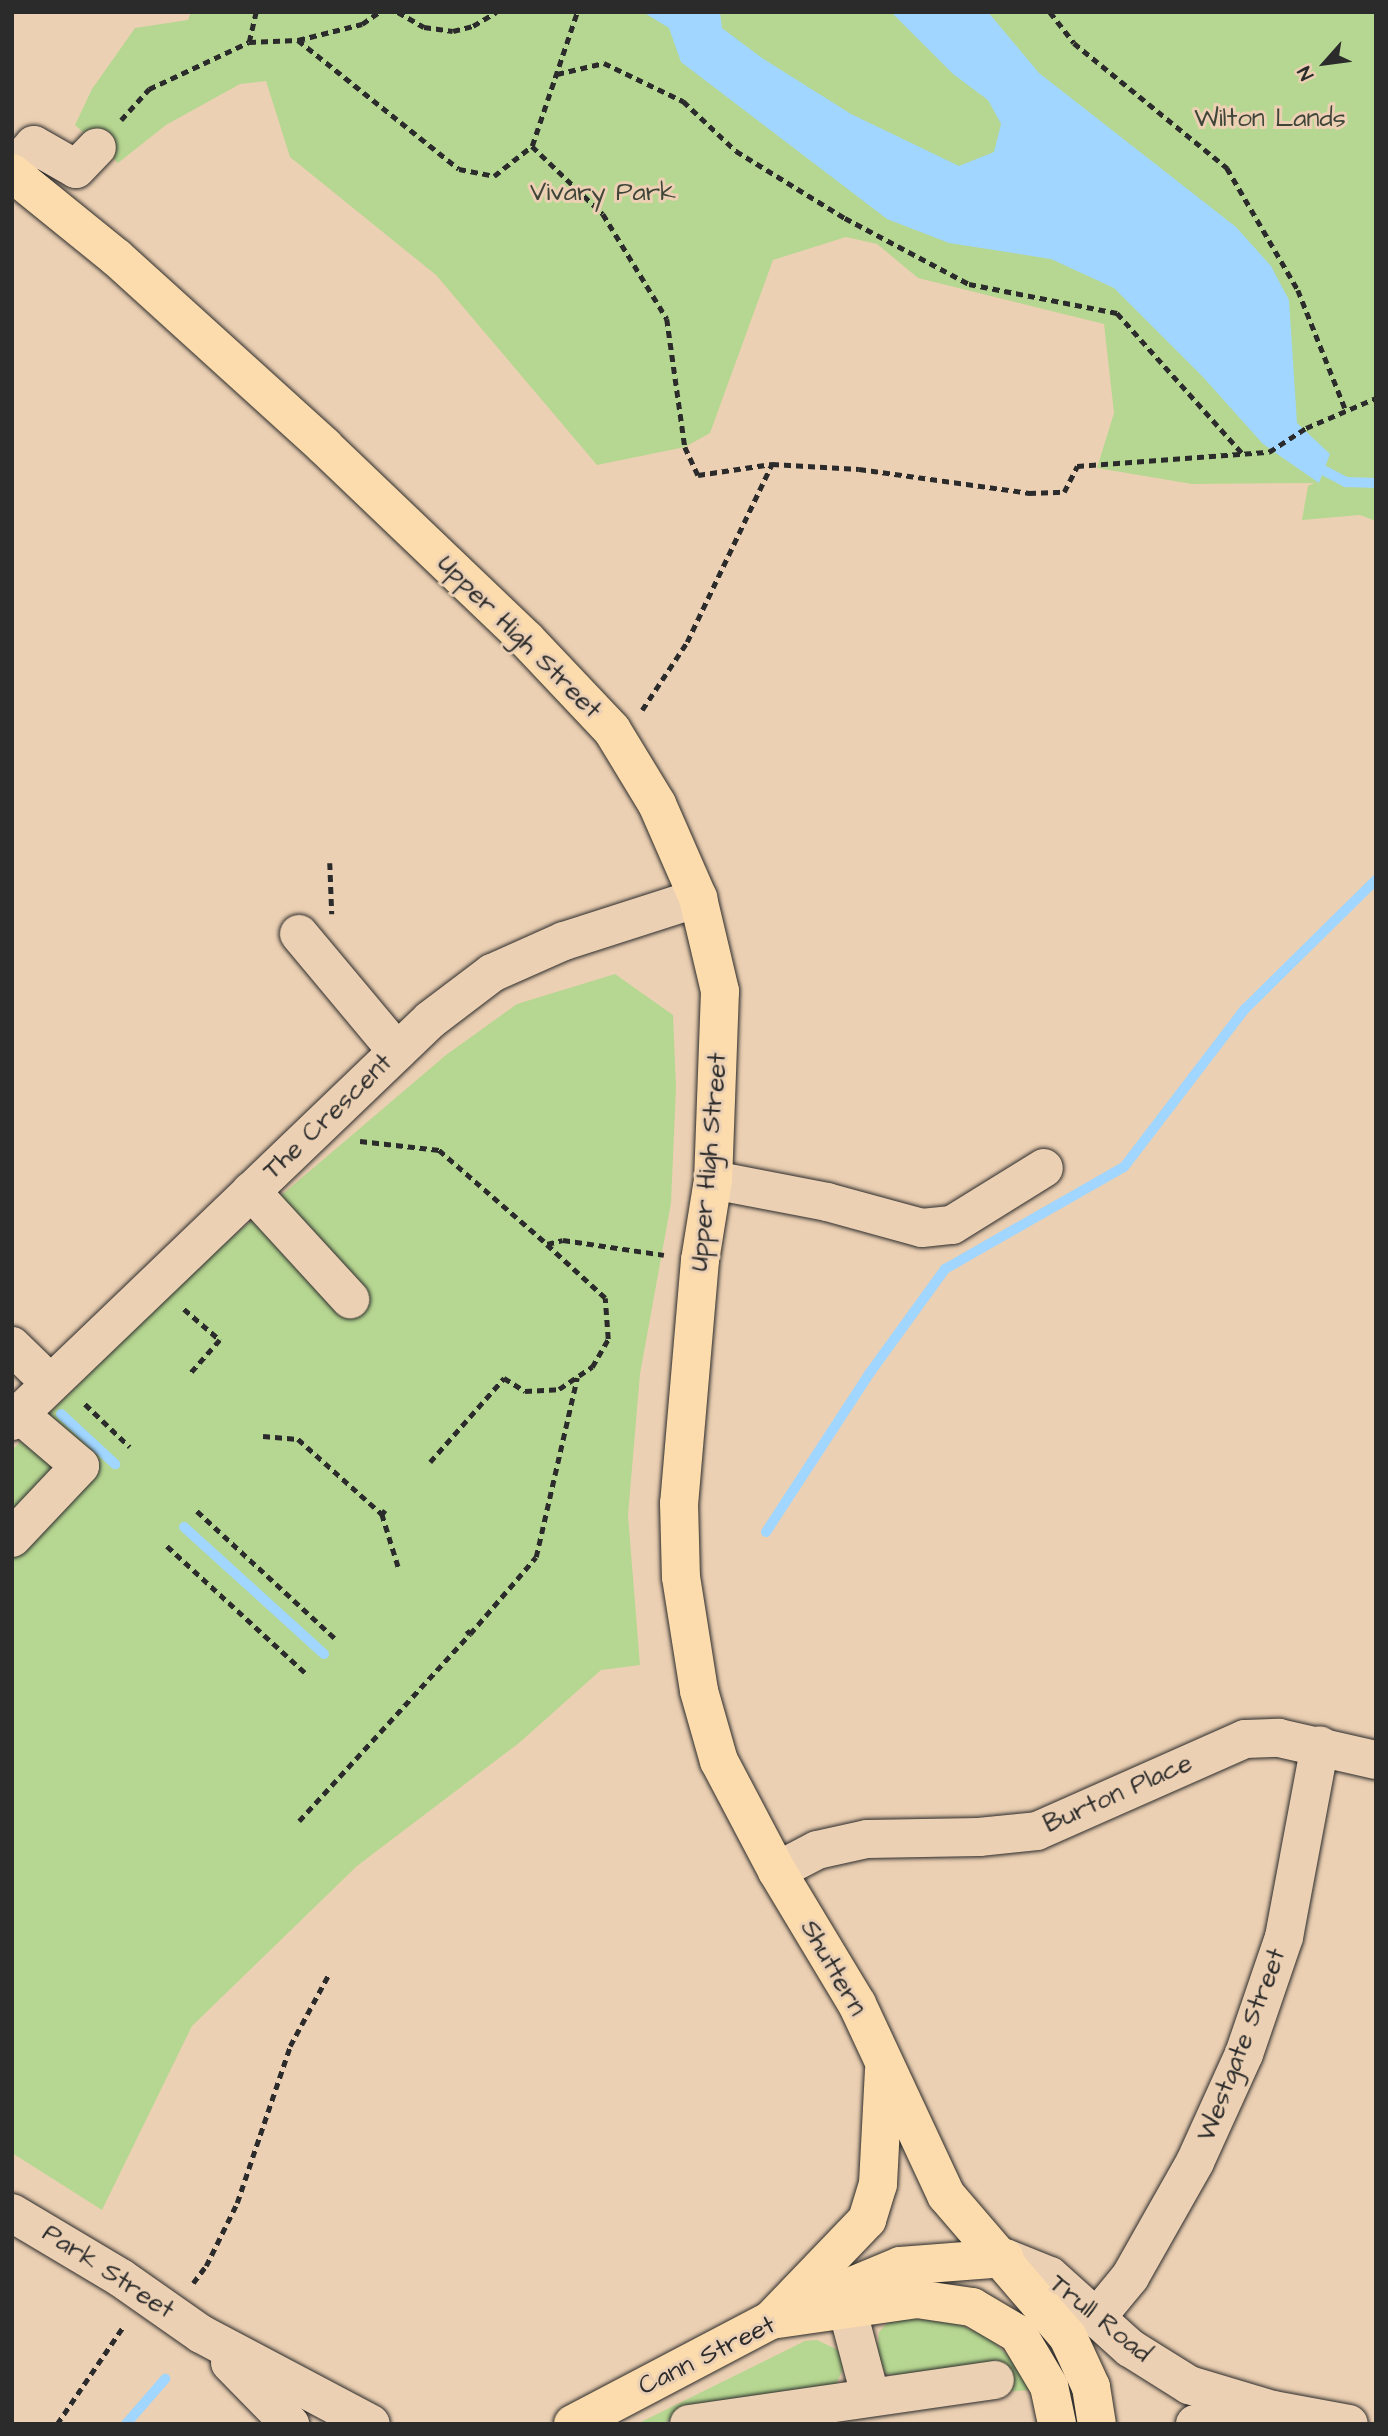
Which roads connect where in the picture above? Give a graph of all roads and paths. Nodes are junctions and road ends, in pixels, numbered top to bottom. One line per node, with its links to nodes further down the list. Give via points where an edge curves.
1 (256, 12): 8 (path)
2 (379, 12): 7 (path, via 362,24)
3 (398, 12): 4 (path, via 424,27 453,31 473,26)
4 (496, 12)
5 (577, 12): 9 (path)
6 (1050, 12): 14 (path, via 1074,43 1227,168 1298,290)
7 (298, 40): 8 (path); 10 (path, via 459,169 494,176)
8 (249, 42): 11 (path, via 149,89)
9 (557, 74): 10 (path); 15 (path, via 604,62 683,101 736,151 845,218 969,284 1117,313)
10 (532, 146): 16 (path, via 603,214 667,319 685,447 698,475)
11 (97, 147): 12 (street, via 76,169 34,145)
12 (12, 172): 17 (main road, Upper High Street, via 117,258 324,446 526,639)
13 (1376, 398): 14 (path)
14 (1345, 408): 15 (path, via 1269,452)
15 (1245, 456): 16 (path, via 1077,466 1063,492 1041,493 859,469)
16 (772, 464): 17 (path, via 664,680 641,712)
17 (612, 730): 18 (main road, Upper High Street, via 657,804)
18 (698, 898): 20 (street, The Crescent, via 564,941 492,973); 23 (main road, Upper High Street, via 720,991)
19 (299, 934): 20 (street)
20 (397, 1051): 21 (street, The Crescent)
21 (309, 1136): 24 (street, The Crescent); 25 (path, via 439,1150)
22 (1044, 1168): 23 (street, via 951,1225 922,1228 827,1202)
23 (713, 1180): 26 (main road, Upper High Street)
24 (251, 1191): 27 (street, The Crescent); 28 (street)
25 (547, 1244): 26 (path, via 563,1240); 31 (path, via 605,1298 608,1339 592,1367)
26 (699, 1260): 46 (main road, Upper High Street, via 679,1503 681,1577 699,1690 719,1761)
27 (154, 1283): 30 (path, via 220,1340); 32 (street, The Crescent)
28 (350, 1299)
29 (12, 1346): 32 (street)
30 (190, 1374)
31 (577, 1377): 36 (path, via 559,1389 524,1391 504,1378); 45 (path, via 536,1557)
32 (52, 1379): 33 (street, The Crescent); 35 (path)
33 (16, 1418): 38 (street, via 80,1466)
34 (263, 1436): 40 (path, via 298,1439 384,1512)
35 (130, 1447)
36 (430, 1462)
37 (197, 1511): 41 (path)
38 (12, 1538)
39 (167, 1546): 42 (path)
40 (399, 1569)
41 (337, 1640)
42 (308, 1675)
43 (1320, 1745): 44 (street, Burton Place); 46 (street, Burton Place, via 1279,1738 1245,1740 1037,1830 979,1837 867,1839 817,1850); 53 (street, Westgate Street, via 1284,1937 1244,2054 1195,2162 1130,2277)
44 (1376, 1760)
45 (299, 1821)
46 (777, 1871): 48 (main road, Shuttern, via 857,2004)
47 (329, 1974): 51 (path, via 290,2046 237,2203 206,2266)
48 (884, 2068): 50 (main road, Shuttern, via 946,2195); 54 (main road, via 878,2184 867,2220)
49 (12, 2213): 51 (street, Park Street)
50 (1005, 2258): 53 (street, Trull Road, via 1050,2276); 54 (main road, via 900,2266); 65 (main road, Shuttern, via 1068,2337 1091,2387)
51 (158, 2303): 55 (street, Park Street); 59 (path)
52 (847, 2308): 54 (main road, Cann Street); 57 (street); 64 (main road, Cann Street, via 917,2299 972,2307 1018,2334 1049,2386)
53 (1097, 2317): 58 (street, Trull Road, via 1130,2348 1189,2385)
54 (771, 2320): 62 (main road, Cann Street)
55 (201, 2334): 60 (street, Park Street); 61 (street, Park Street)
56 (995, 2380): 57 (street, Cann Street)
57 (870, 2395): 63 (street, Cann Street)
58 (1273, 2410): 66 (street, Trull Road); 67 (street, Trull Road)
59 (57, 2424)
60 (290, 2424)
61 (371, 2424)
62 (573, 2424)
63 (689, 2424)
64 (1057, 2424)
65 (1097, 2424)
66 (1195, 2424)
67 (1349, 2424)

